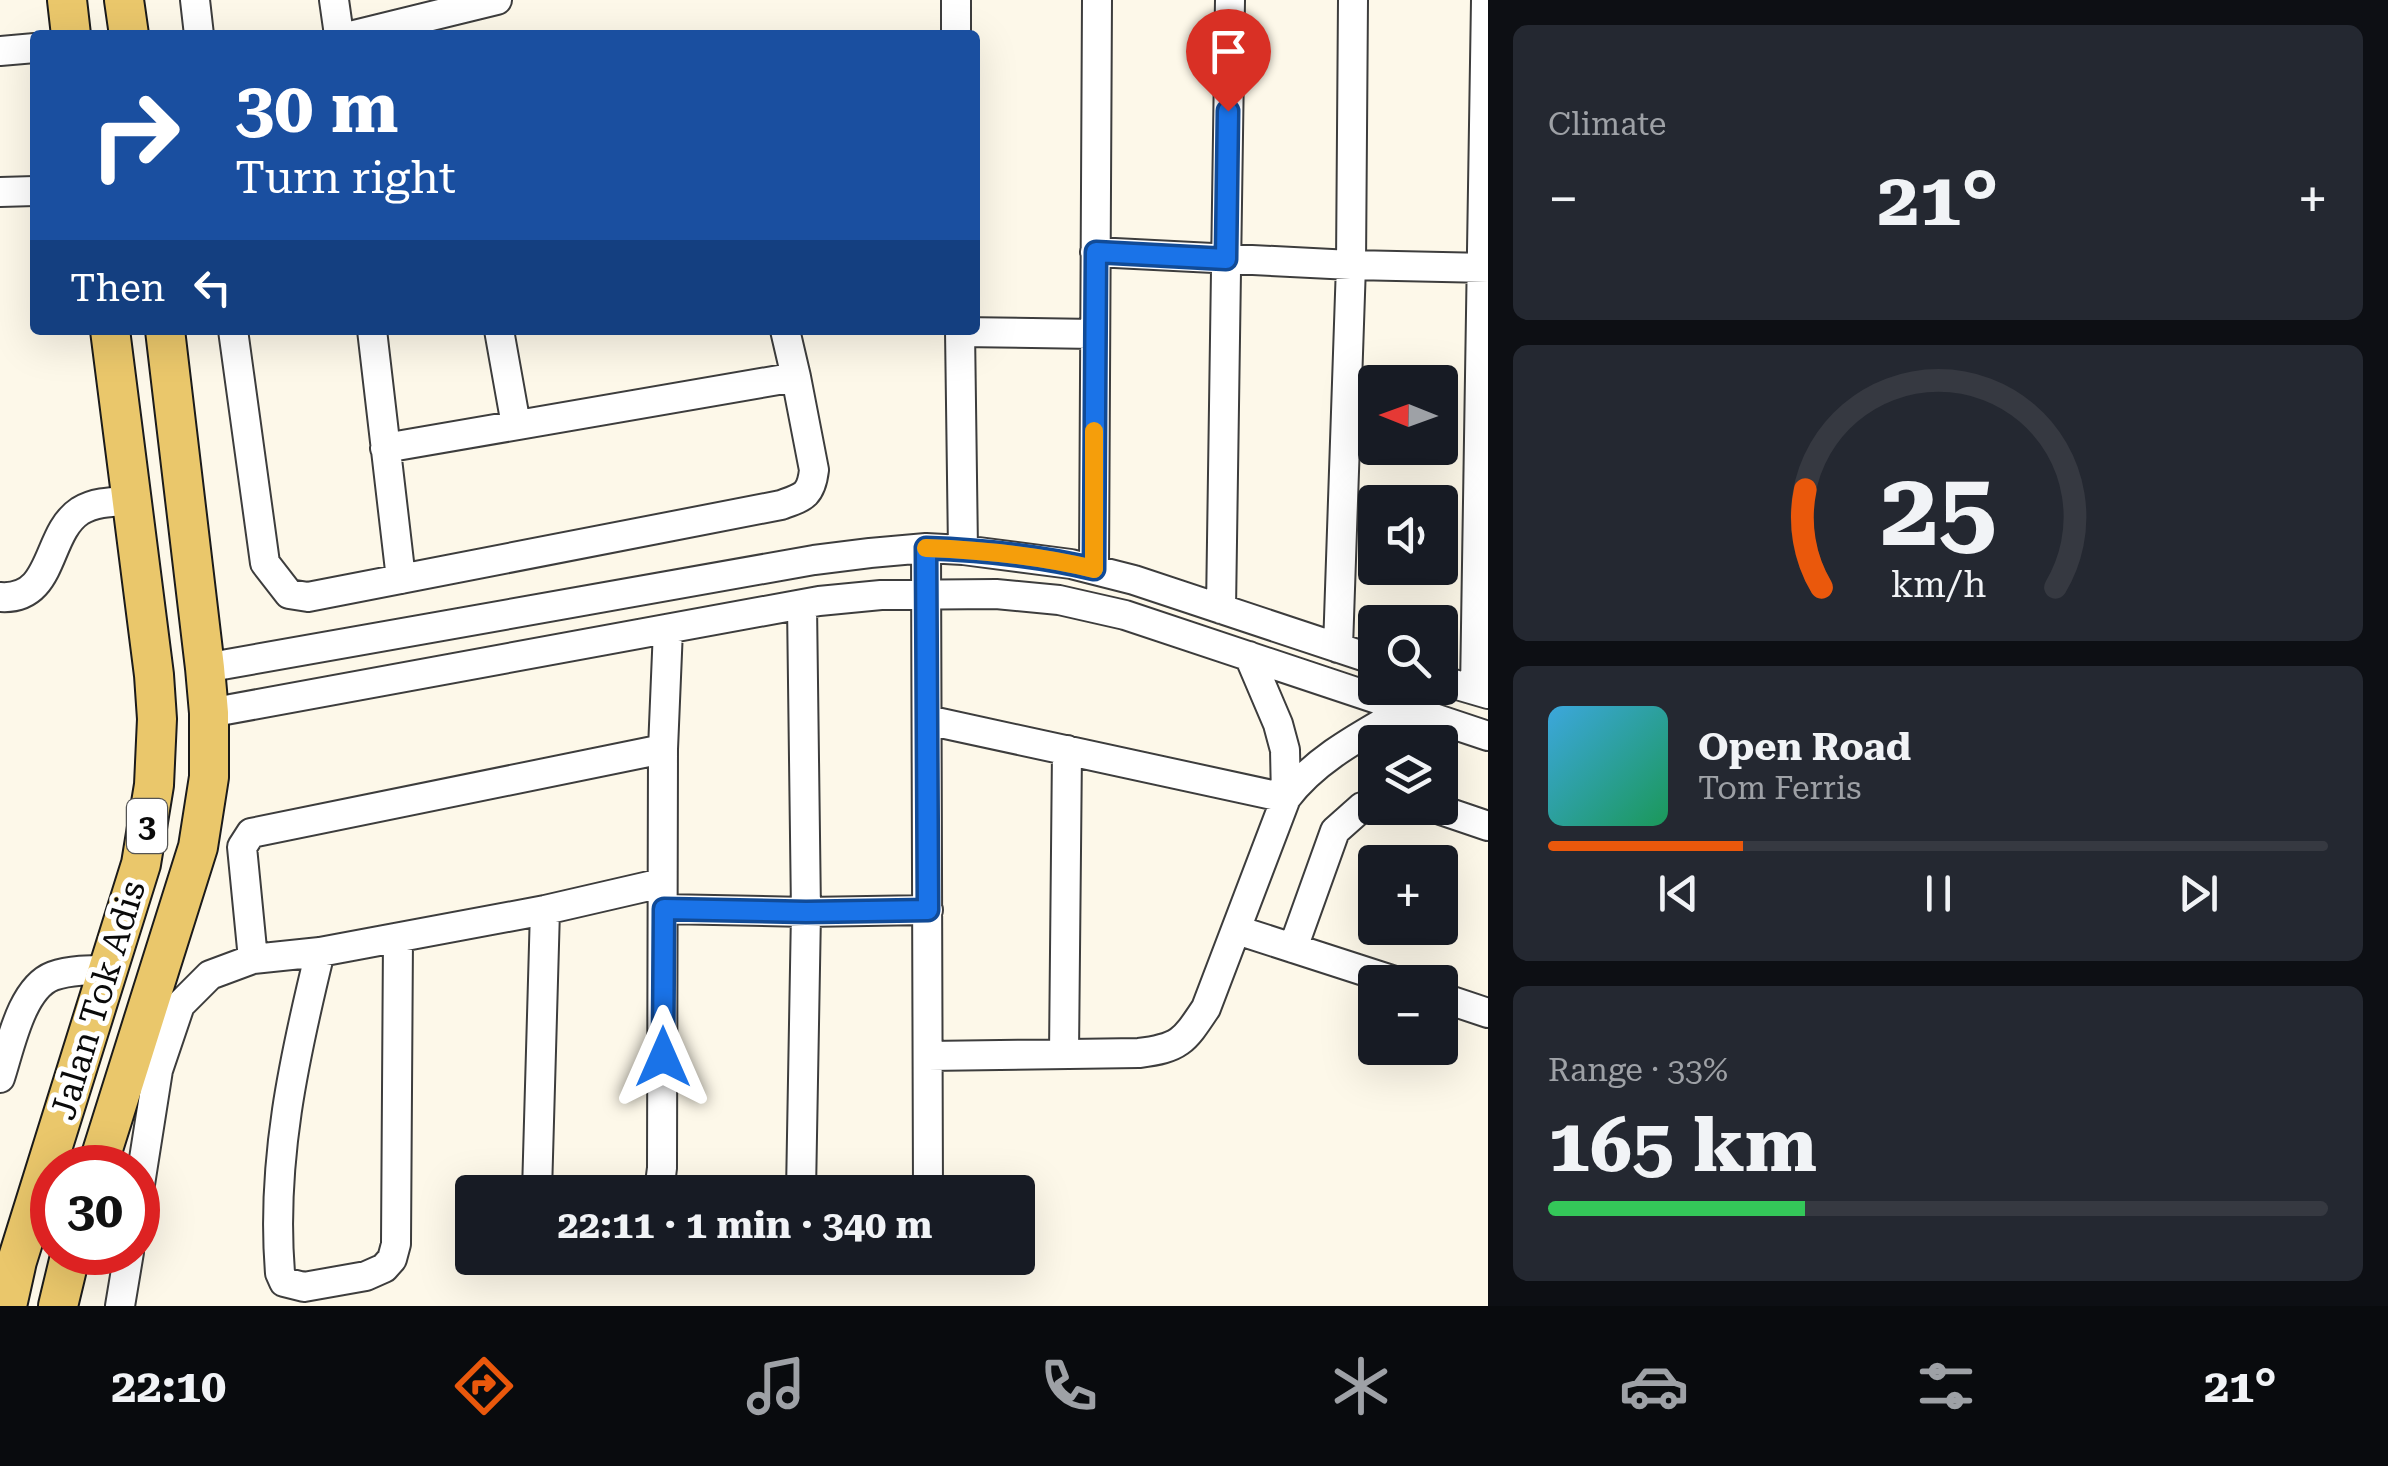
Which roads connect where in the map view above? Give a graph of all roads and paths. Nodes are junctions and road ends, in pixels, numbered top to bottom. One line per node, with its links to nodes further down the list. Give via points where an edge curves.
1 (67, 0): 12 (main road)
2 (124, 0): 13 (main road)
3 (195, 0): 14 (street)
4 (334, 0): 15 (street)
5 (497, 0): 11 (street)
6 (956, 0): 17 (street)
7 (1097, 0): 23 (street)
8 (1230, 0): 24 (street)
9 (1353, 0): 25 (street)
10 (1487, 3): 20 (street)
11 (446, 24): 16 (street)
12 (70, 30)
13 (128, 30)
14 (198, 30)
15 (337, 30)
16 (396, 30)
17 (956, 30)
18 (30, 49): 19 (street)
19 (0, 52)
20 (1486, 149): 26 (street)
21 (30, 191): 22 (street)
22 (0, 192)
23 (1096, 252): 24 (street); 28 (street)
24 (1226, 259): 25 (street); 49 (street)
25 (1350, 265): 26 (street); 51 (street)
26 (1485, 268): 38 (street)
27 (980, 331): 28 (street)
28 (1095, 334): 44 (street)
29 (111, 335): 40 (main road, Jalan Tok Adis / 3)
30 (166, 335): 54 (main road, Jalan Tok Adis / 3)
31 (235, 335): 45 (street, via 262,548 275,579 289,594 308,597)
32 (373, 335): 39 (street)
33 (500, 335): 37 (street)
34 (786, 335): 36 (street)
35 (960, 335): 42 (street)
36 (796, 376): 37 (street); 45 (street, via 814,470 804,496)
37 (516, 425): 39 (street)
38 (1484, 437): 43 (street)
39 (385, 448): 45 (street)
40 (134, 501): 47 (street, via 93,504 76,514 34,586 20,596); 76 (main road, Jalan Tok Adis / 3, via 154,675 154,785 141,864)
41 (926, 548): 42 (street); 46 (street); 54 (street, via 814,560)
42 (963, 550): 44 (street)
43 (1483, 557): 55 (street)
44 (1094, 569): 49 (street)
45 (400, 578)
46 (927, 594): 48 (street); 53 (street, via 1059,600); 58 (street)
47 (0, 597)
48 (802, 604): 50 (street); 69 (street)
49 (1221, 609): 51 (street)
50 (668, 629): 57 (street); 60 (street)
51 (1338, 648): 52 (street)
52 (1358, 654)
53 (1249, 656): 56 (street); 62 (street, via 1285,750)
54 (205, 668): 57 (main road, Jalan Tok Adis / 3)
55 (1482, 692)
56 (1406, 710): 59 (street); 62 (street, via 1319,763)
57 (209, 713): 82 (main road, Jalan Tok Adis / 3, via 210,777 198,847)
58 (927, 720): 61 (street); 68 (street)
59 (1488, 736)
60 (663, 748): 66 (street); 74 (street, via 251,833 242,847)
61 (1067, 750): 62 (street); 79 (street)
62 (1286, 798): 70 (street)
63 (1358, 810): 72 (street, via 1334,831)
64 (1458, 816): 65 (street)
65 (1488, 826)
66 (663, 896): 67 (street); 69 (street); 85 (street)
67 (545, 910): 71 (street); 84 (street)
68 (928, 910): 69 (street); 80 (street)
69 (806, 912): 86 (street)
70 (1237, 930): 72 (street); 79 (street, via 1206,1008 1189,1034 1167,1050)
71 (398, 938): 73 (street); 73 (street, via 392,1259 366,1276 304,1287 284,1282 280,1272 280,1156)
72 (1293, 948): 75 (street)
73 (320, 952): 74 (street)
74 (253, 959): 83 (street, via 210,975 180,1004 158,1070)
75 (1358, 969)
76 (108, 970): 81 (street, via 51,977 34,989); 90 (main road, Jalan Tok Adis / 3)
77 (1458, 1003): 78 (street)
78 (1488, 1013)
79 (1064, 1054): 80 (street)
80 (928, 1056): 87 (street)
81 (0, 1078)
82 (104, 1145)
83 (146, 1145)
84 (537, 1175)
85 (661, 1175)
86 (801, 1175)
87 (928, 1175)
88 (65, 1275): 91 (main road)
89 (125, 1275): 92 (street)
90 (7, 1306)
91 (58, 1306)
92 (120, 1306)

